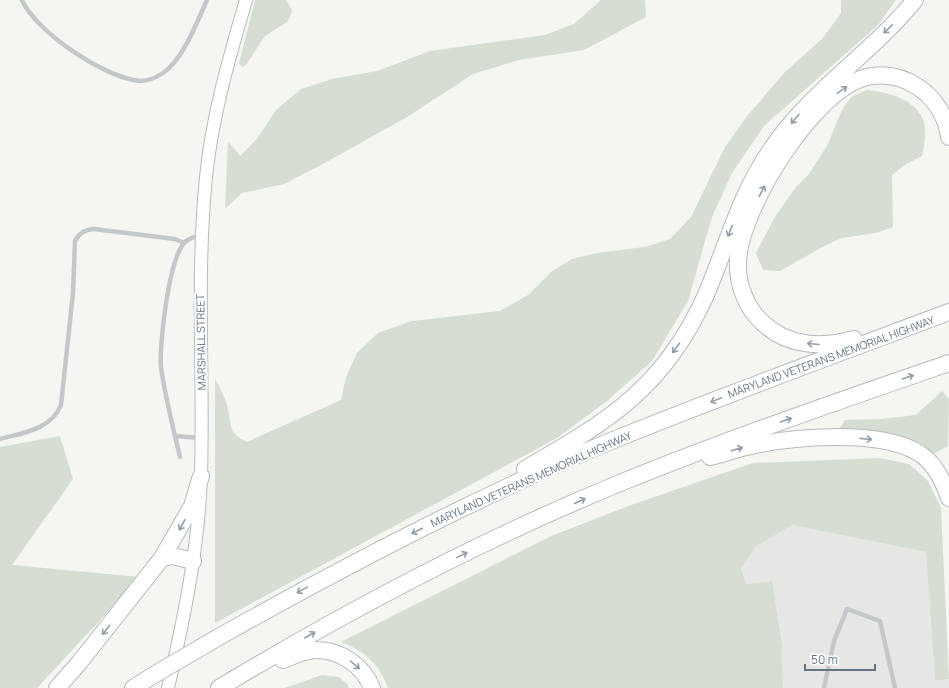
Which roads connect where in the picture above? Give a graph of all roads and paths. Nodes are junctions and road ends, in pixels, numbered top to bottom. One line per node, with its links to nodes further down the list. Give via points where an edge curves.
1 (22, 0): 2 (lane, via 35,21 52,37 109,71 124,78 141,81 153,79 173,64)
2 (207, 0)
3 (246, 0): 6 (main road, MARSHALL STREET, via 215,119 206,176)
4 (914, 0): 17 (highway, one-way to 17, via 887,30 811,100 769,152 744,200 694,320 647,386 603,423)
5 (949, 137): 8 (highway, one-way to 5, via 841,343 810,345 796,342 766,327 755,316 746,302 741,286 738,261 744,229 779,160 820,109 840,90 866,77 881,75 908,81 929,96 937,106 945,119)
6 (201, 235): 7 (lane); 11 (main road, MARSHALL STREET)
7 (184, 243): 10 (lane, via 179,251 169,289 162,333 161,365); 12 (lane, via 175,239 94,228 78,234 75,241 73,293 61,405 57,415 36,429)
8 (947, 313): 17 (highway, MARYLAND VETERANS MEMORIAL HIGHWAY, one-way to 17, via 605,444)
9 (949, 363): 15 (highway, one-way to 9, via 734,438)
10 (175, 436): 11 (lane); 13 (lane)
11 (201, 438): 14 (main road, MARSHALL STREET)
12 (0, 439)
13 (180, 457)
14 (201, 476): 18 (highway, one-way to 18, via 192,506); 19 (main road, MARSHALL STREET)
15 (619, 484): 16 (highway, one-way to 16, via 746,447 787,440 863,439 903,446 918,452 939,473); 20 (highway, one-way to 15, via 345,615 460,556)
16 (949, 498)
17 (450, 514): 23 (highway, MARYLAND VETERANS MEMORIAL HIGHWAY, one-way to 23, bridge, via 328,576)
18 (162, 558): 19 (highway, via 172,556); 22 (highway, one-way to 22)
19 (193, 561): 21 (main road, MARSHALL STREET)
20 (223, 685): 24 (highway, one-way to 24, via 315,650 352,661 362,671)
21 (168, 687)
22 (57, 688)
23 (133, 688)
24 (372, 688)
25 (824, 688): 26 (lane, via 834,641 847,609 880,621)
26 (895, 688)

